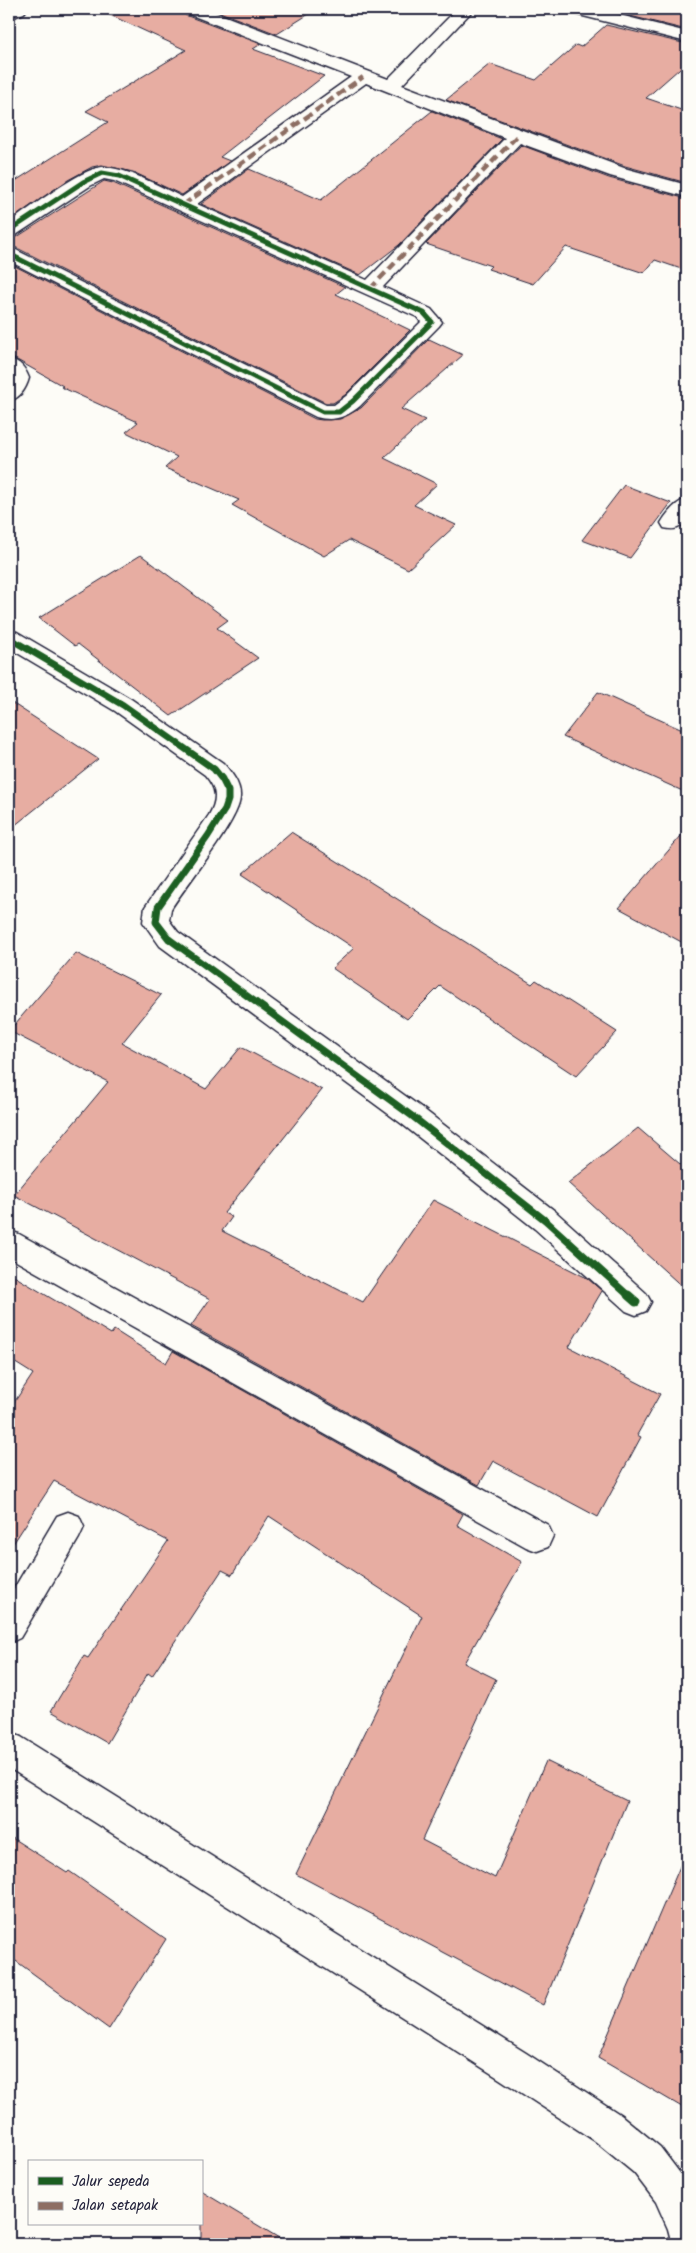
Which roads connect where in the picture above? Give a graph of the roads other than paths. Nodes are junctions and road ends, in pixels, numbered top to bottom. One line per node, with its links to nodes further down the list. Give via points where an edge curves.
1 (18, 9): 5 (street)
2 (192, 9): 7 (street)
3 (466, 9): 8 (street)
4 (578, 9): 6 (street)
5 (9, 14)
6 (687, 37)
7 (363, 77): 8 (street); 11 (street)
8 (390, 87): 9 (street)
9 (517, 136): 10 (street, via 617,172); 14 (street)
10 (687, 191)
11 (183, 206): 12 (street, via 119,176 102,173); 14 (street)
12 (9, 231)
13 (9, 254): 14 (street, via 323,412 331,413 339,412 353,402 432,322 424,313)
14 (370, 289)
15 (9, 364): 16 (street, via 19,378)
16 (9, 394)
17 (687, 506): 18 (street)
18 (672, 523)
19 (9, 638): 21 (street, via 123,705 214,769 223,780 228,790 225,810 158,907 156,922 169,939 412,1116 545,1220)
20 (9, 1243): 23 (street)
21 (636, 1302)
22 (68, 1527): 24 (street)
23 (537, 1536)
24 (9, 1627)
25 (9, 1749): 26 (street, via 608,2128 647,2160 669,2189 687,2227)
26 (687, 2234)

